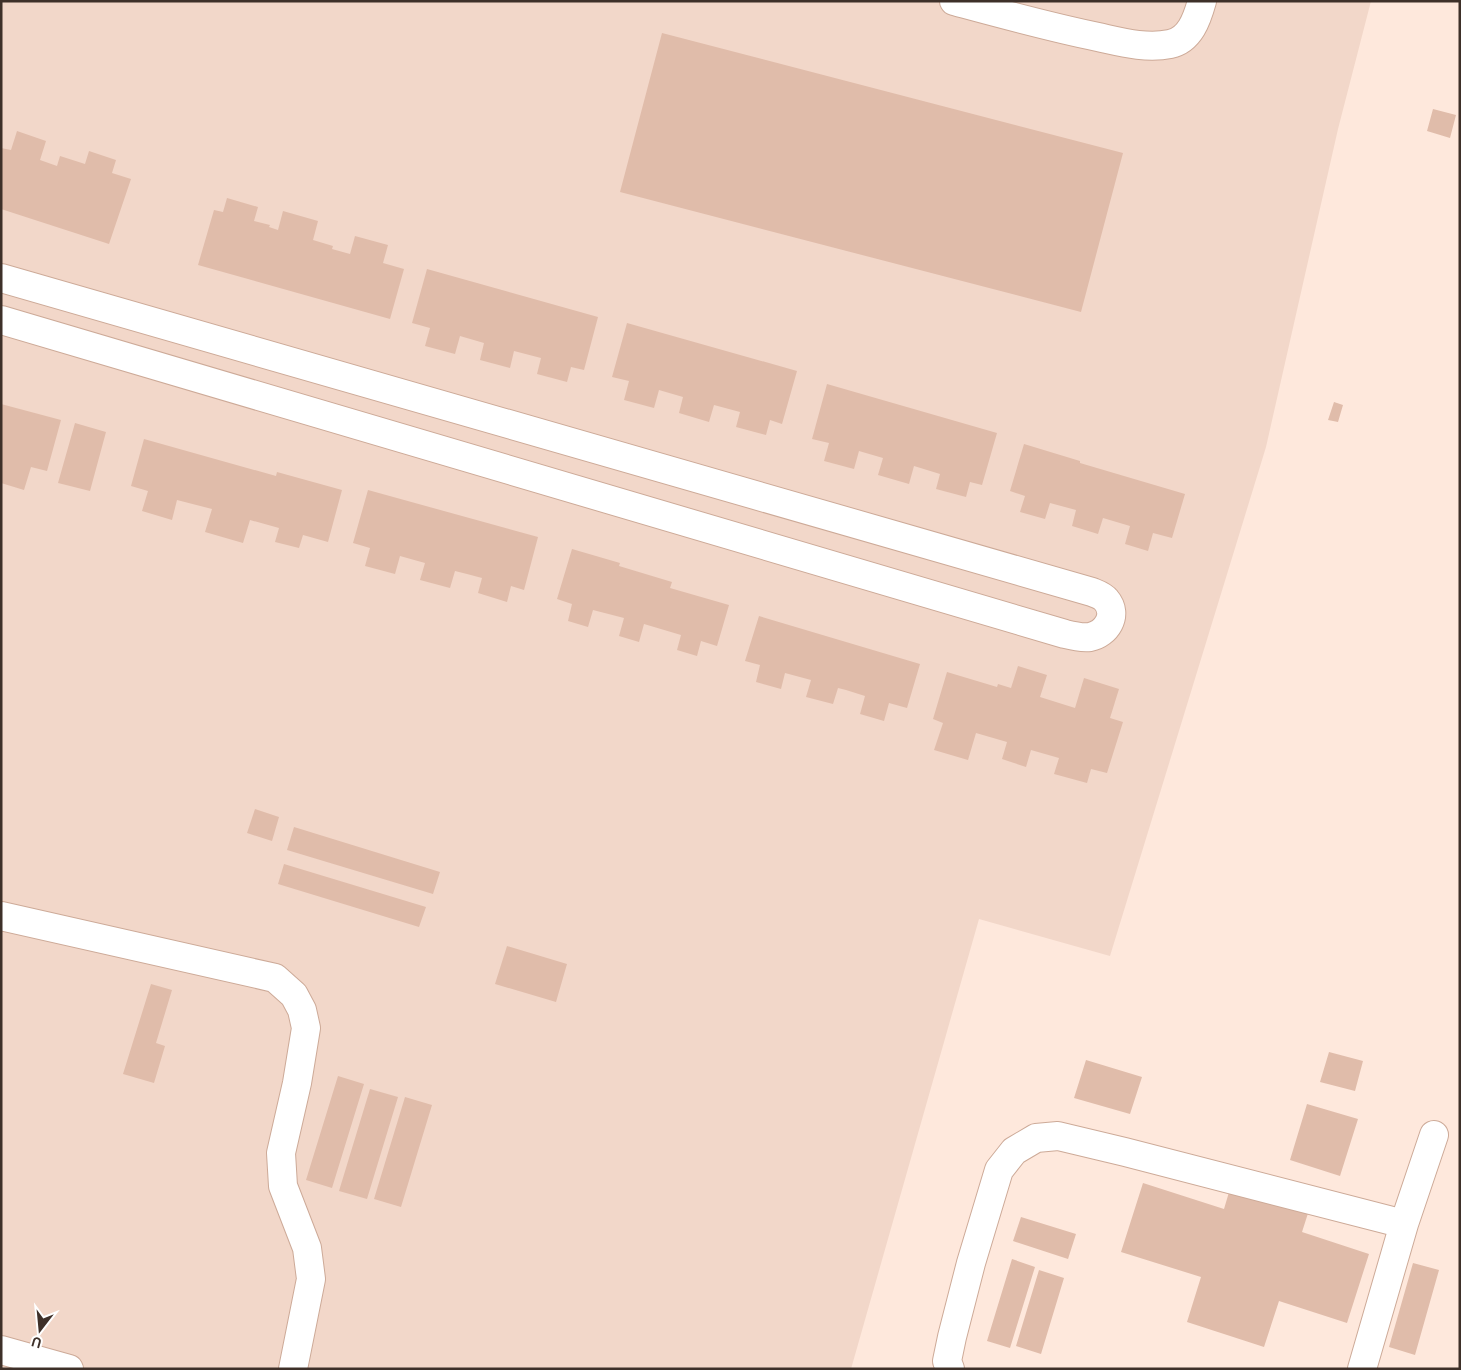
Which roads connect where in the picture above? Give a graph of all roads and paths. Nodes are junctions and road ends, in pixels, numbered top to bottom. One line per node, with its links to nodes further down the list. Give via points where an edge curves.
1 (954, 1): 2 (main road, via 1053,28 1141,46 1171,44 1184,37 1196,22)
2 (1202, 1)
3 (1, 278): 5 (main road)
4 (1, 320): 6 (main road)
5 (415, 398): 6 (main road); 6 (main road, via 1092,592 1105,598 1111,618 1103,631 1095,635 1065,634)
6 (405, 439)
7 (1, 916): 12 (main road, via 275,978 294,995 306,1028 281,1153 282,1170 283,1186 306,1248 311,1279)
8 (1434, 1135): 9 (main road)
9 (1404, 1224): 13 (main road, via 1106,1147 1058,1136 1036,1138 1014,1151 999,1170 952,1337 947,1361); 14 (main road)
10 (1, 1350): 11 (main road)
11 (69, 1369)
12 (293, 1369)
13 (950, 1369)
14 (1362, 1369)

